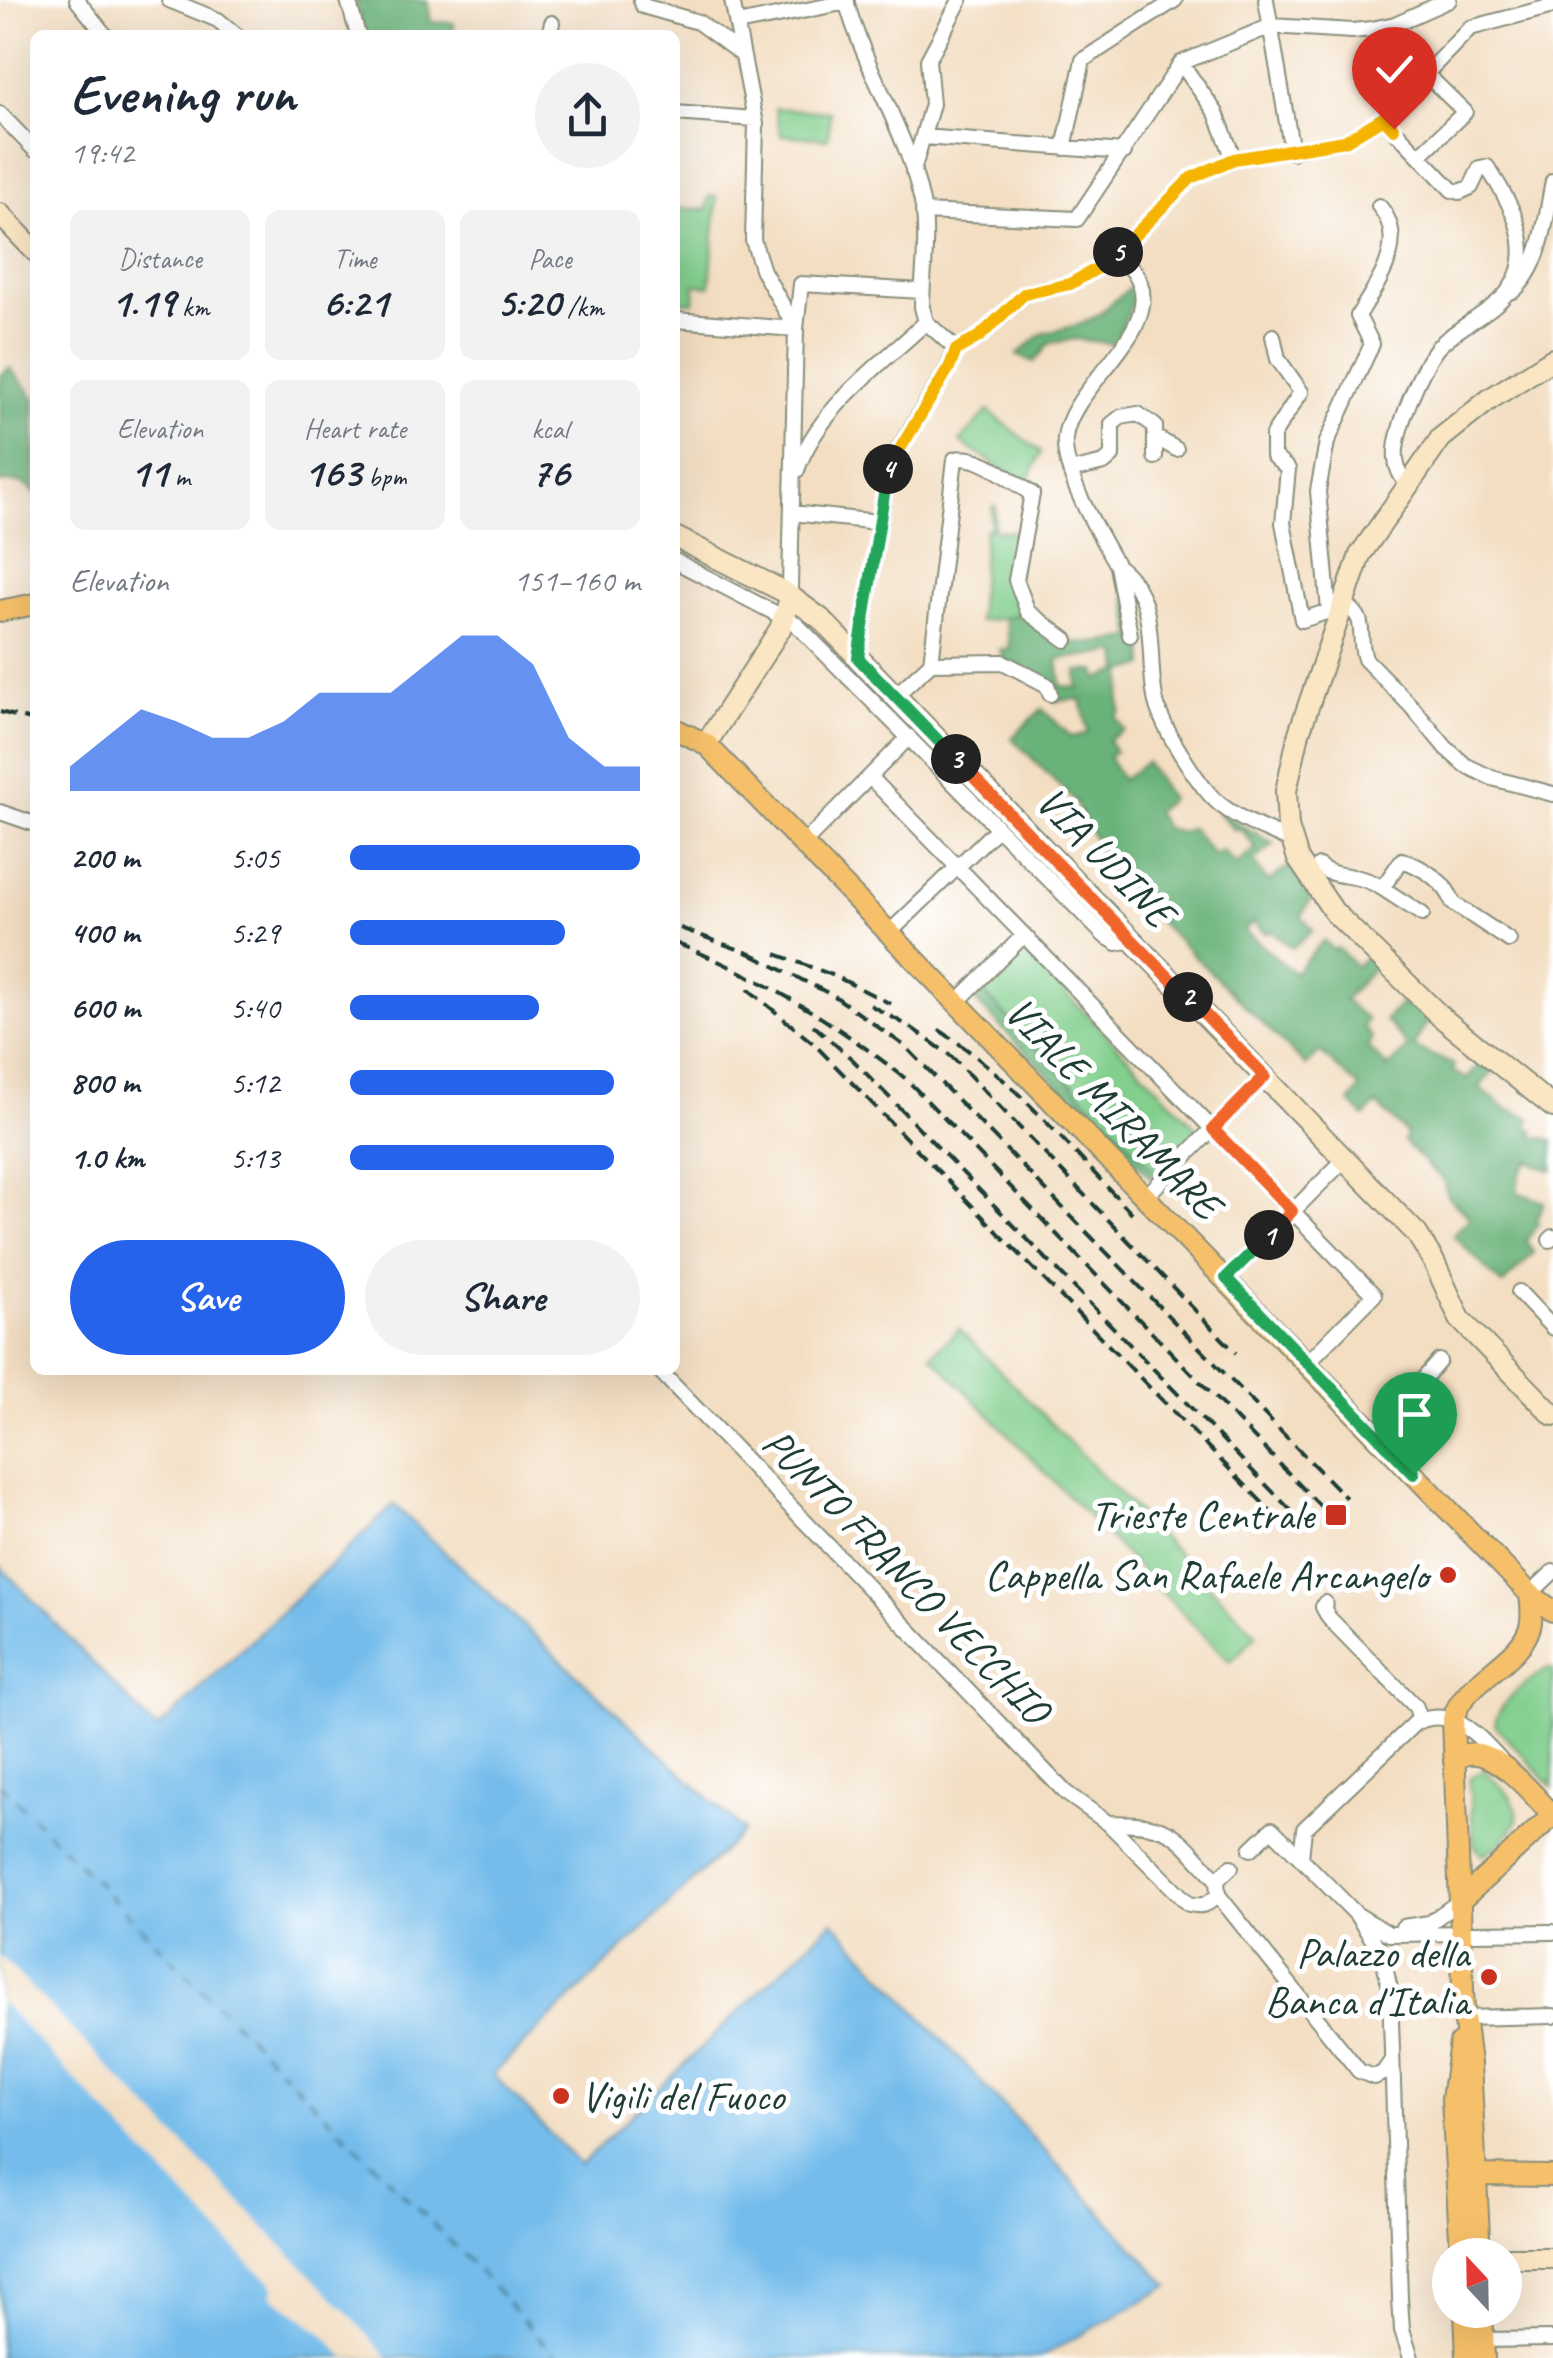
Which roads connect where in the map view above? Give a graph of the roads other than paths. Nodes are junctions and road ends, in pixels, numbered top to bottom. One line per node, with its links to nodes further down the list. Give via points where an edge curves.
1 (77, 0): 14 (street)
2 (169, 0): 15 (street)
3 (348, 0): 16 (street)
4 (641, 0): 17 (street, via 698,22)
5 (732, 0): 12 (street)
6 (960, 0): 24 (street, via 928,60 932,104)
7 (1176, 0): 26 (street, via 1083,60)
8 (1266, 0): 13 (street)
9 (1449, 0): 13 (street, via 1395,24 1352,32)
10 (846, 1): 12 (street); 31 (street)
11 (1553, 6): 19 (street, via 1470,28)
12 (737, 24): 17 (street)
13 (1271, 26): 18 (street); 28 (street)
14 (101, 30)
15 (230, 30)
16 (357, 30)
17 (740, 53): 23 (street)
18 (1181, 63): 27 (street); 30 (street, via 1216,113)
19 (1425, 72): 22 (street); 29 (street, via 1465,112)
20 (680, 113): 23 (street)
21 (0, 114): 25 (street)
22 (1383, 118): 28 (street, via 1345,141); 29 (street)
23 (755, 119): 42 (street, via 753,240)
24 (923, 137): 26 (street); 31 (street)
25 (30, 145)
26 (1064, 148): 27 (street)
27 (1124, 152): 34 (street, via 1076,219)
28 (1292, 152): 30 (street)
29 (1420, 156): 39 (street, via 1460,192 1472,187 1480,168 1488,168 1514,208 1520,262)
30 (1234, 159): 37 (street, via 1191,178)
31 (913, 172): 34 (street)
32 (1553, 181): 39 (street, via 1529,272)
33 (1379, 206): 60 (street, via 1391,229 1392,255 1358,316 1372,344 1327,442 1322,482)
34 (923, 212): 38 (street)
35 (0, 214): 36 (main road)
36 (30, 246)
37 (1117, 253): 44 (street, via 1070,284 1024,294); 49 (street, via 1137,276 1143,296 1130,334 1069,420)
38 (922, 291): 41 (street); 42 (street, via 800,284)
39 (1504, 296): 51 (street, via 1437,348 1424,368 1396,446 1400,476)
40 (680, 320): 42 (street)
41 (926, 322): 44 (street); 50 (street, via 827,416 806,445)
42 (796, 330): 50 (street)
43 (1273, 336): 60 (street, via 1278,359 1300,392 1272,443 1273,456 1288,469 1282,523 1302,620)
44 (956, 350): 53 (street, via 889,465)
45 (1553, 359): 51 (main road, via 1454,425)
46 (1155, 437): 47 (street); 48 (street); 49 (street, via 1155,426 1138,414 1121,417 1112,424 1112,456)
47 (1176, 449)
48 (1155, 457)
49 (1070, 470): 56 (street)
50 (792, 485): 52 (street)
51 (1409, 486): 60 (main road, via 1360,555)
52 (792, 513): 53 (street); 57 (street)
53 (878, 522): 63 (street)
54 (680, 539): 63 (main road, VIA UDINE, via 793,597)
55 (680, 563): 57 (street)
56 (1117, 566): 61 (street); 76 (street, via 1145,603 1155,698 1182,751 1218,803)
57 (788, 603): 68 (street, via 809,635); 69 (main road)
58 (30, 605): 59 (main road)
59 (0, 611)
60 (1338, 612): 71 (street, via 1357,612 1365,659 1454,757 1479,774); 76 (main road, via 1288,773 1286,810)
61 (1130, 635)
62 (1066, 640): 64 (street, via 1028,612 1016,580 1032,494 962,457 955,459)
63 (858, 658): 66 (main road, VIA UDINE)
64 (932, 663): 65 (street, via 1003,662 1047,685); 66 (street)
65 (1050, 694)
66 (896, 696): 83 (main road, VIA UDINE)
67 (680, 731): 69 (main road, VIALE MIRAMARE)
68 (909, 737): 70 (street); 74 (street)
69 (706, 744): 75 (main road, VIALE MIRAMARE)
70 (870, 777): 75 (street); 78 (street)
71 (1553, 794)
72 (0, 812): 73 (street)
73 (30, 822)
74 (998, 828): 78 (street); 83 (street, via 1105,936 1117,943)
75 (803, 844): 81 (main road, VIALE MIRAMARE)
76 (1298, 850): 87 (main road, via 1319,894 1349,928 1441,1017)
77 (1319, 866): 79 (street)
78 (958, 867): 81 (street); 82 (street)
79 (1382, 888): 80 (street); 84 (street, via 1402,860 1412,863 1450,892 1453,903)
80 (1422, 914)
81 (890, 932): 85 (main road, VIALE MIRAMARE)
82 (1024, 935): 85 (street); 88 (street)
83 (1133, 940): 86 (main road, VIA UDINE)
84 (1509, 940)
85 (957, 1002): 90 (main road, VIALE MIRAMARE)
86 (1265, 1076): 88 (street); 89 (main road, VIA UDINE)
87 (1553, 1106)
88 (1213, 1129): 90 (street); 91 (street)
89 (1346, 1158): 91 (street); 98 (main road, VIA UDINE, via 1425,1244 1460,1320)
90 (1146, 1196): 92 (main road, VIALE MIRAMARE)
91 (1292, 1211): 92 (street); 96 (street, via 1374,1295)
92 (1226, 1278): 96 (main road, VIALE MIRAMARE)
93 (1519, 1292): 94 (street)
94 (1553, 1328)
95 (1440, 1361): 99 (street)
96 (1308, 1362): 99 (main road, VIALE MIRAMARE)
97 (664, 1375): 109 (street, PUNTO FRANCO VECCHIO, via 1066,1793)
98 (1553, 1416)
99 (1376, 1434): 101 (main road, VIALE MIRAMARE)
100 (1553, 1572): 101 (street)
101 (1530, 1594): 103 (main road, VIALE MIRAMARE); 104 (main road, via 1525,1636 1464,1696)
102 (1325, 1603): 105 (street, via 1329,1618 1416,1707)
103 (1553, 1612)
104 (1453, 1719): 105 (street); 106 (main road); 107 (street)
105 (1415, 1724): 111 (street)
106 (1454, 1761): 107 (main road, via 1473,1753); 112 (main road)
107 (1507, 1767): 108 (main road)
108 (1553, 1816): 115 (main road)
109 (1108, 1823): 117 (street, via 1173,1832); 117 (street, PUNTO FRANCO VECCHIO, via 1189,1904 1210,1903)
110 (1272, 1829): 111 (street); 113 (street); 114 (street)
111 (1304, 1829): 114 (street)
112 (1457, 1838): 115 (main road, via 1471,1862); 118 (main road)
113 (1250, 1849)
114 (1300, 1858): 119 (street)
115 (1499, 1863): 118 (main road)
116 (1231, 1867): 117 (street)
117 (1217, 1887): 125 (street, via 1359,2070 1374,2077)
118 (1460, 1901): 119 (street, via 1440,1918 1414,1926 1384,1927); 121 (main road)
119 (1356, 1914): 121 (street, via 1389,1934); 125 (street, via 1386,1963)
120 (1553, 1932): 121 (street)
121 (1461, 1933): 122 (main road)
122 (1464, 2016): 123 (street); 124 (main road); 126 (main road)
123 (1553, 2016)
124 (1460, 2048): 126 (main road, via 1465,2163); 128 (main road, via 1452,2099)
125 (1393, 2060): 134 (street, via 1400,2298)
126 (1476, 2175): 127 (main road); 129 (main road)
127 (1553, 2176)
128 (1460, 2238)
129 (1479, 2238)
130 (1522, 2258): 131 (main road)
131 (1553, 2258)
132 (1553, 2339): 133 (street)
133 (1475, 2349)
134 (1411, 2358)

